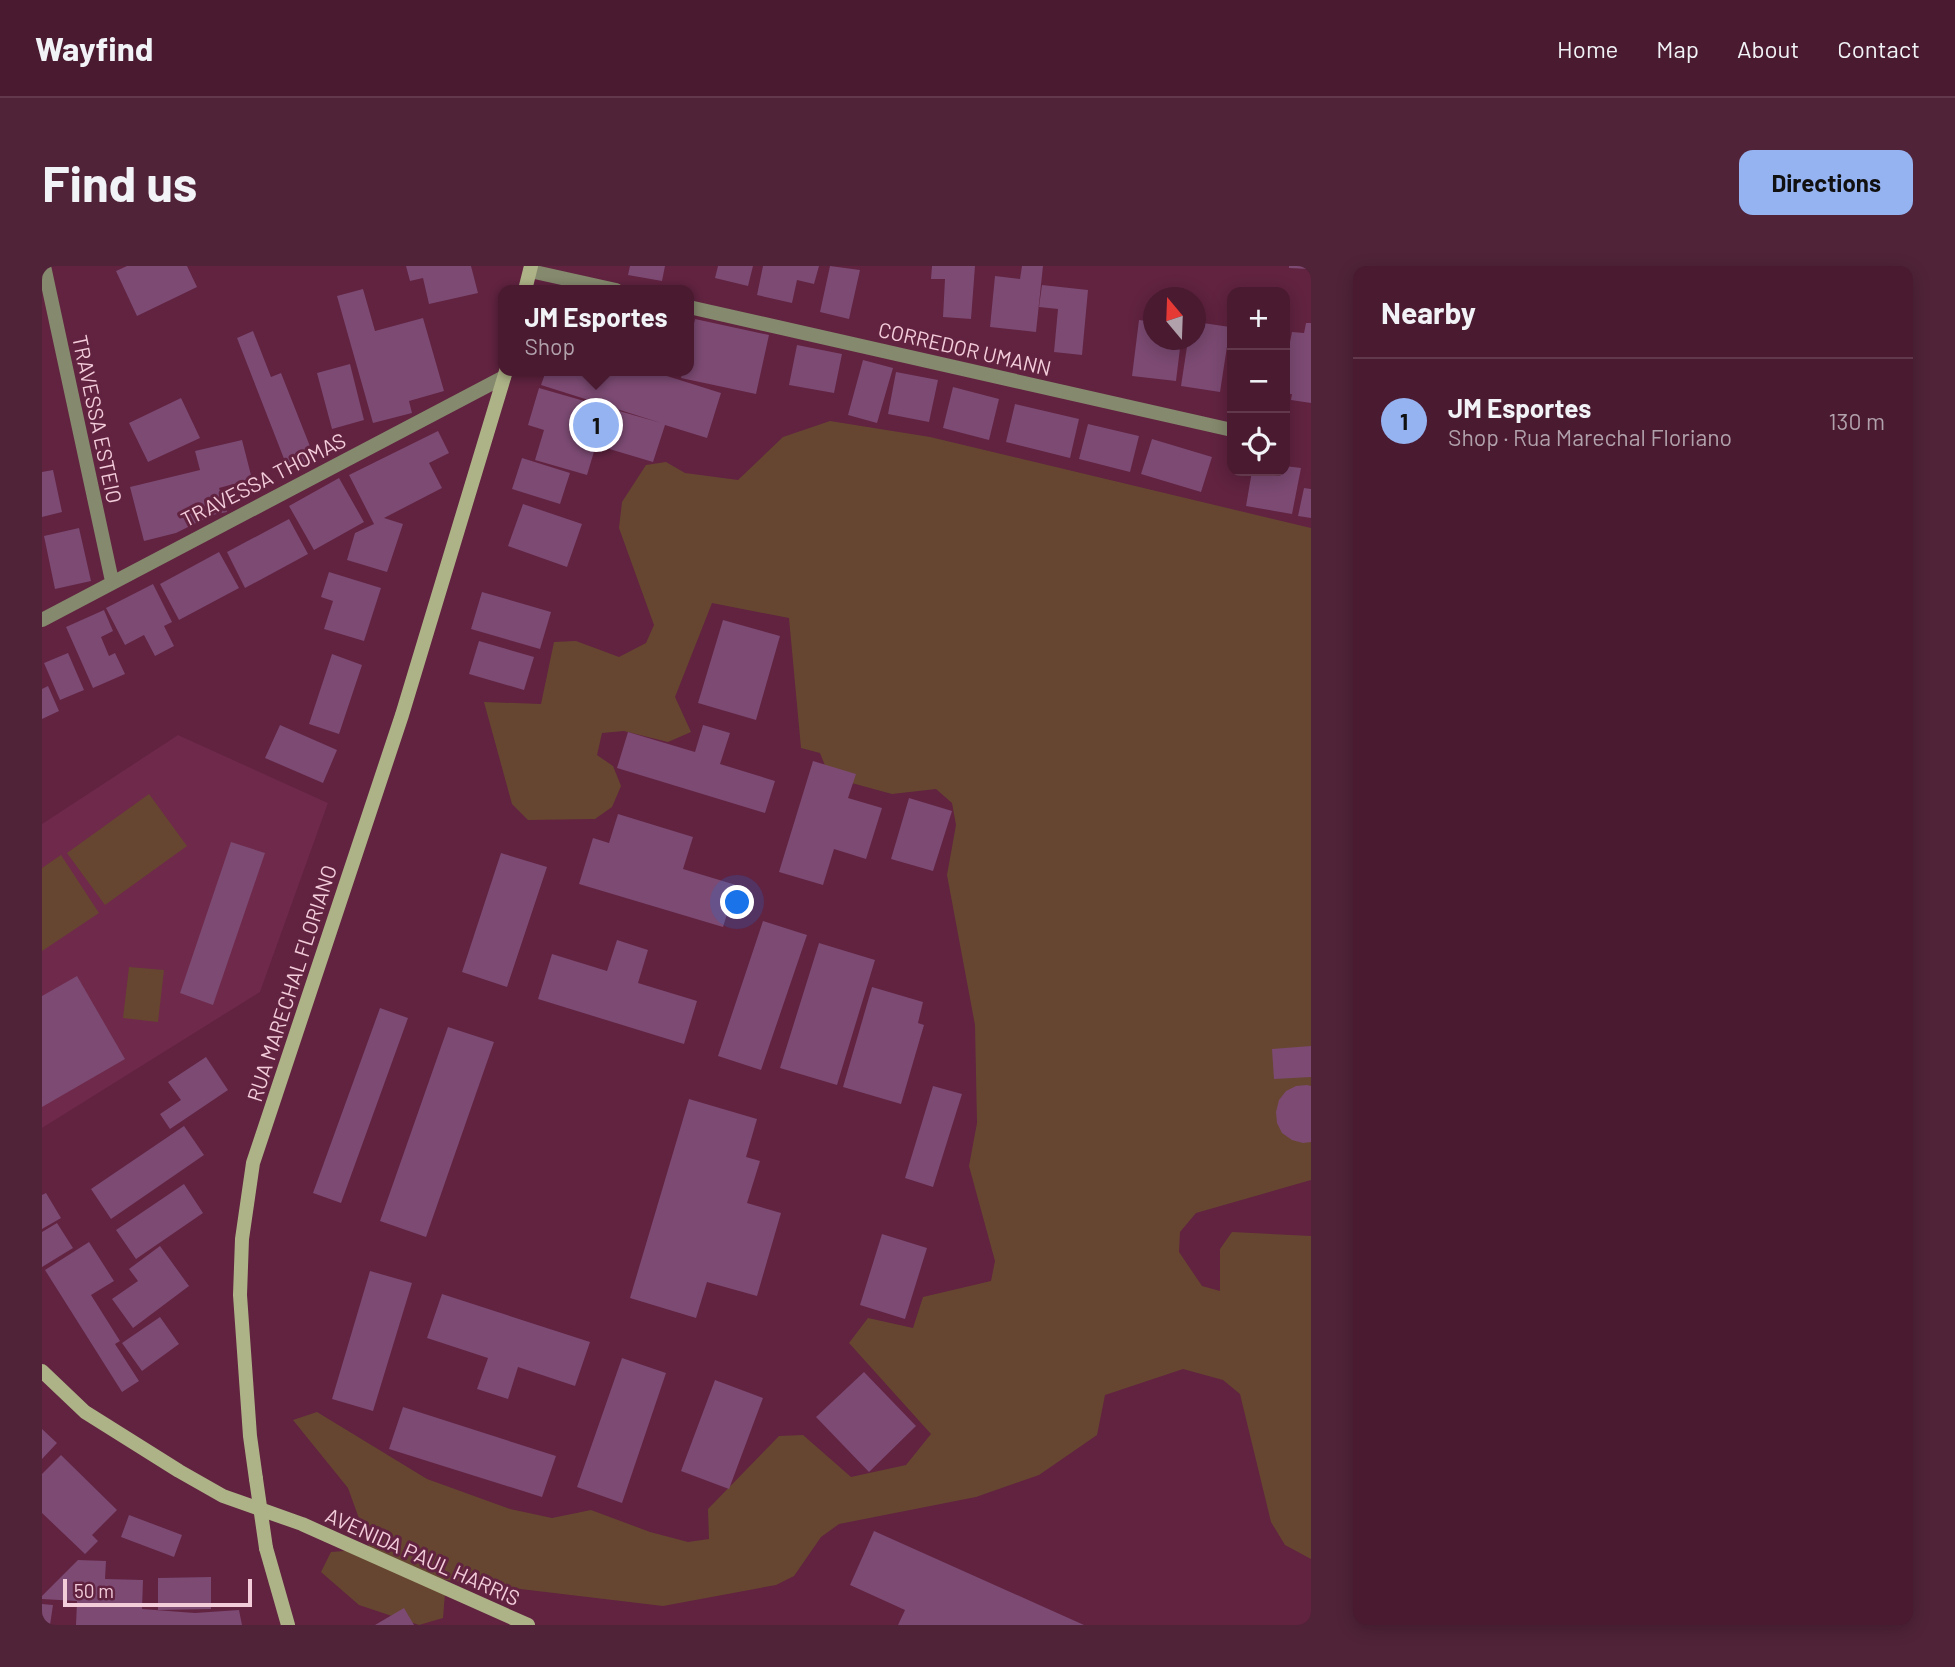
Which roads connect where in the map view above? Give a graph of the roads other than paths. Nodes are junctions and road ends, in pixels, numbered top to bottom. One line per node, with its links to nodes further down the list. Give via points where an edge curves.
1 (44, 266): 9 (street, TRAVESSA ESTEIO)
2 (531, 268): 3 (main road); 4 (street)
3 (526, 285)
4 (597, 285)
5 (694, 308): 8 (street, CORREDOR UMANN)
6 (501, 376): 9 (street, TRAVESSA THOMAS)
7 (504, 376): 12 (main road, RUA MARECHAL FLORIANO, bridge, via 402,715 253,1163 240,1295 250,1436 266,1548)
8 (1227, 429)
9 (112, 581): 10 (street, TRAVESSA THOMAS)
10 (42, 620)
11 (42, 1371): 13 (main road, AVENIDA PAUL HARRIS, via 85,1412 223,1496 302,1524)
12 (288, 1624)
13 (528, 1625)

